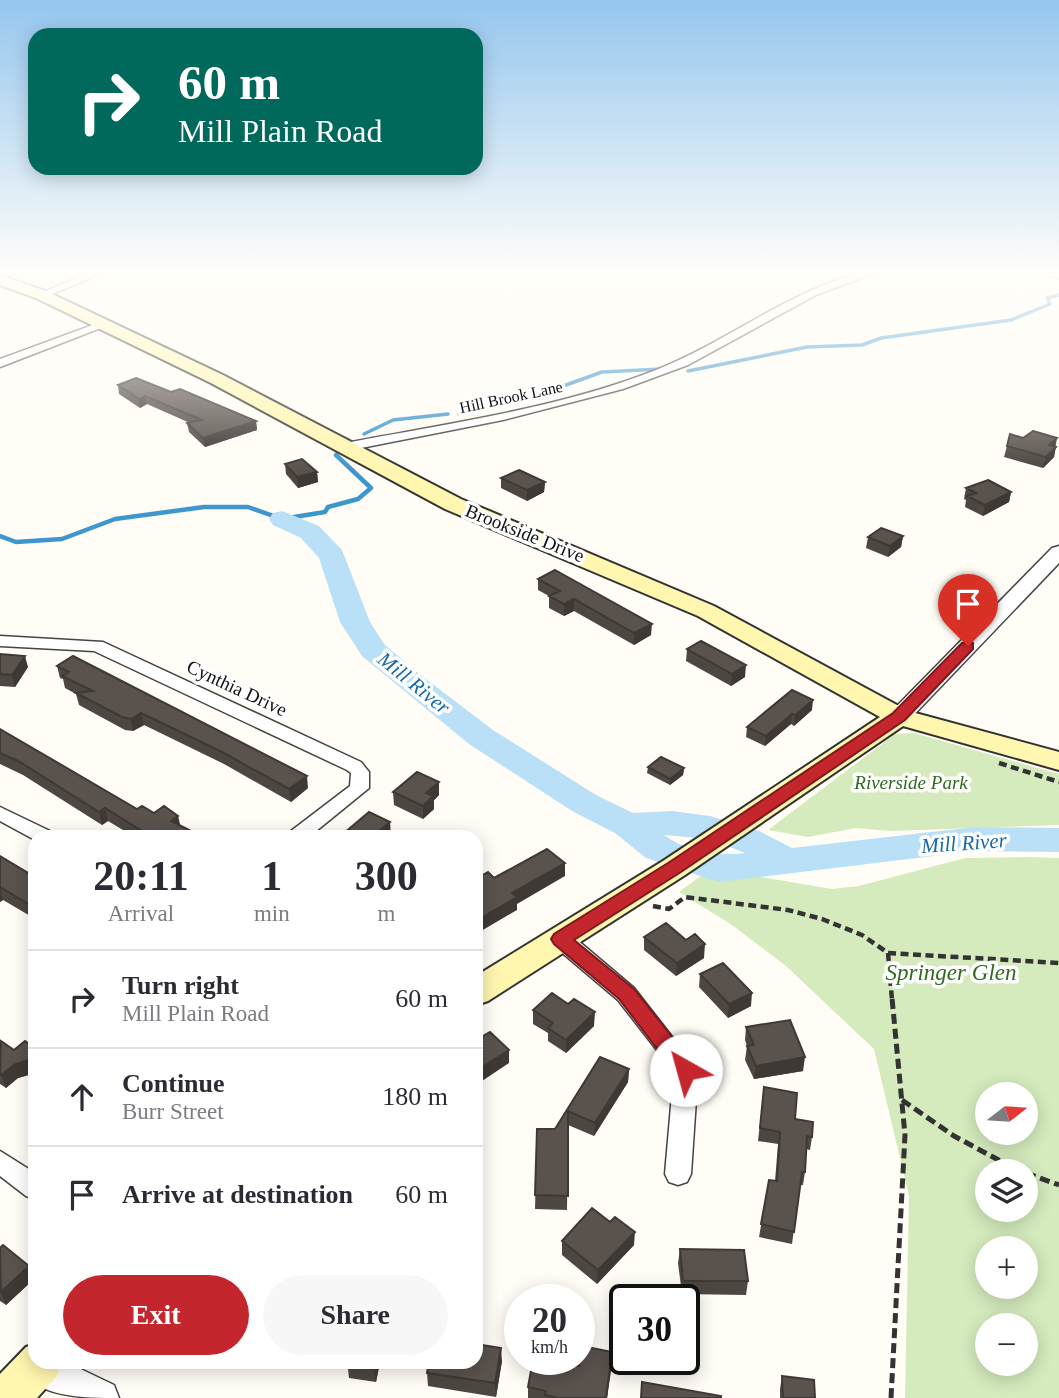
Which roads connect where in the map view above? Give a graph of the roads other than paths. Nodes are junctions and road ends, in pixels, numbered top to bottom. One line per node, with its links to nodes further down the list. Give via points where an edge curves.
1 (64, 339): 4 (street)
2 (136, 339): 5 (main road, Brookside Drive)
3 (732, 339): 5 (street, Hill Brook Lane, via 659,374 544,408)
4 (0, 363)
5 (346, 447): 8 (main road, Brookside Drive, via 453,504 706,611)
6 (1059, 552): 8 (street)
7 (0, 641): 12 (street, Cynthia Drive, via 97,646 354,766 360,772 359,788)
8 (899, 717): 9 (main road, Brookside Drive); 13 (main road)
9 (1059, 761)
10 (0, 813): 11 (street)
11 (32, 830)
12 (306, 830)
13 (561, 939): 14 (main road); 16 (street, via 626,994 686,1070)
14 (483, 988)
15 (0, 1162): 17 (street)
16 (678, 1174)
17 (28, 1183)
18 (34, 1369): 20 (main road)
19 (47, 1369): 21 (street)
20 (7, 1398)
21 (100, 1398)

